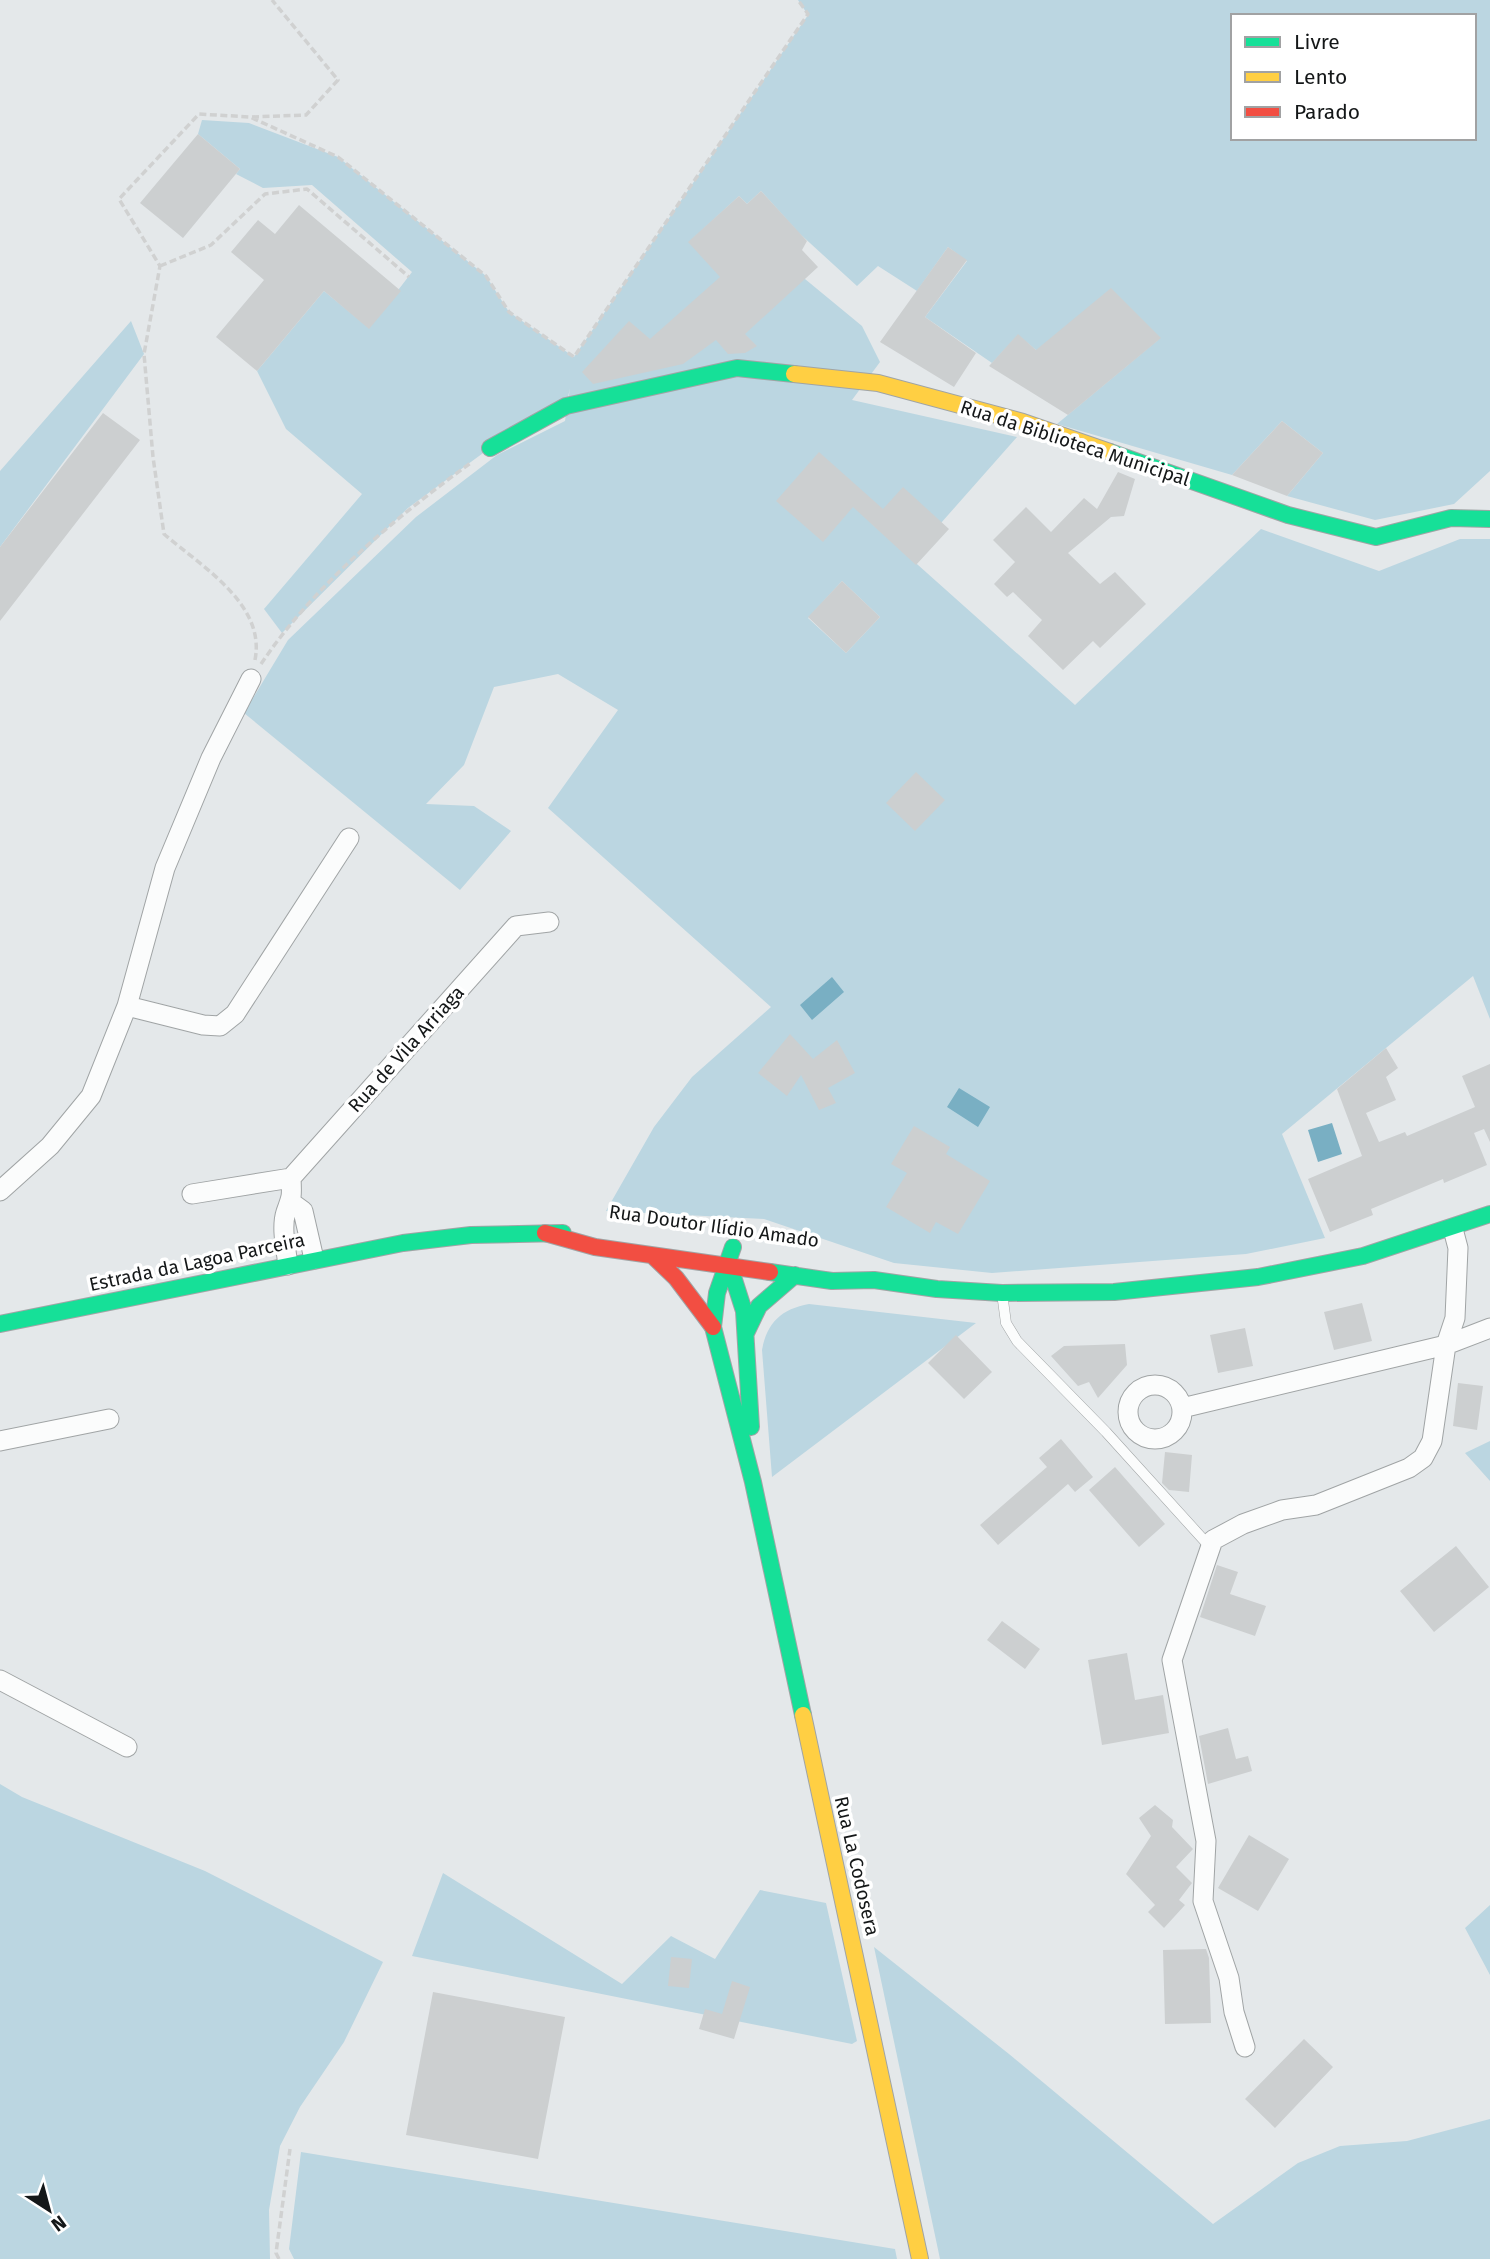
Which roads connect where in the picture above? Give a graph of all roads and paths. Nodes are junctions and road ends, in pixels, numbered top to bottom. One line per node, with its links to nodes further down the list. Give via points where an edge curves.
1 (272, 0): 3 (path, via 338,80 306,115)
2 (798, 0): 3 (path, via 808,14 574,357 509,312 486,276 338,157)
3 (250, 117): 4 (path, via 199,114 119,198)
4 (160, 266): 5 (path, via 211,245 265,194 307,189); 8 (path, via 144,354 164,534 232,592 254,624 257,647)
5 (409, 277)
6 (490, 448): 7 (street, Rua da Biblioteca Municipal, via 566,406 737,368 878,383 1023,422 1288,515 1376,537 1451,518); 8 (path, via 408,508 282,633)
7 (1490, 519)
8 (251, 679): 11 (street, via 211,758 165,868)
9 (349, 838): 11 (street, via 235,1014 220,1026)
10 (549, 922): 12 (street, Rua de Vila Arriaga, via 516,926)
11 (127, 1006): 13 (street, via 91,1096 50,1146)
12 (290, 1178): 14 (street); 15 (street)
13 (0, 1191)
14 (192, 1195)
15 (292, 1203): 23 (street, via 303,1211); 25 (street, via 286,1212)
16 (1490, 1214): 17 (street, Rua Doutor Ilídio Amado)
17 (1453, 1229): 29 (street, Rua Doutor Ilídio Amado, via 1363,1256 1258,1277 1114,1292); 34 (street, via 1459,1285)
18 (545, 1233): 19 (street, Rua Doutor Ilídio Amado); 20 (street, Rua Doutor Ilídio Amado); 22 (street, Rua Doutor Ilídio Amado, via 595,1247)
19 (611, 1233)
20 (403, 1243): 23 (street, Estrada da Lagoa Parceira)
21 (733, 1247): 24 (street)
22 (652, 1255): 24 (street, Rua Doutor Ilídio Amado); 31 (street, via 677,1278)
23 (314, 1259): 25 (street, Estrada da Lagoa Parceira)
24 (729, 1264): 27 (street, Rua Doutor Ilídio Amado); 31 (street, via 716,1285); 33 (street)
25 (288, 1265): 30 (street, Estrada da Lagoa Parceira)
26 (838, 1265): 28 (street, Rua Doutor Ilídio Amado)
27 (795, 1275): 28 (street, Rua Doutor Ilídio Amado, via 832,1281); 33 (street, via 759,1306)
28 (874, 1280): 29 (street, Rua Doutor Ilídio Amado)
29 (1002, 1293): 39 (lane, via 1006,1323 1017,1341)
30 (0, 1324)
31 (713, 1327): 38 (street)
32 (1490, 1328): 34 (street)
33 (746, 1333): 38 (street)
34 (1446, 1345): 35 (street); 39 (street, via 1432,1441 1423,1458 1409,1468 1316,1505 1282,1510 1243,1524 1213,1540)
35 (1182, 1408)
36 (110, 1419): 37 (street)
37 (0, 1441)
38 (754, 1482): 45 (street, Rua La Codosera)
39 (1211, 1548): 42 (street, via 1172,1660 1206,1841 1203,1901 1229,1978)
40 (0, 1680): 41 (street)
41 (127, 1747)
42 (1245, 2047)
43 (290, 2148): 44 (path, via 281,2198)
44 (279, 2259)
45 (920, 2259)

